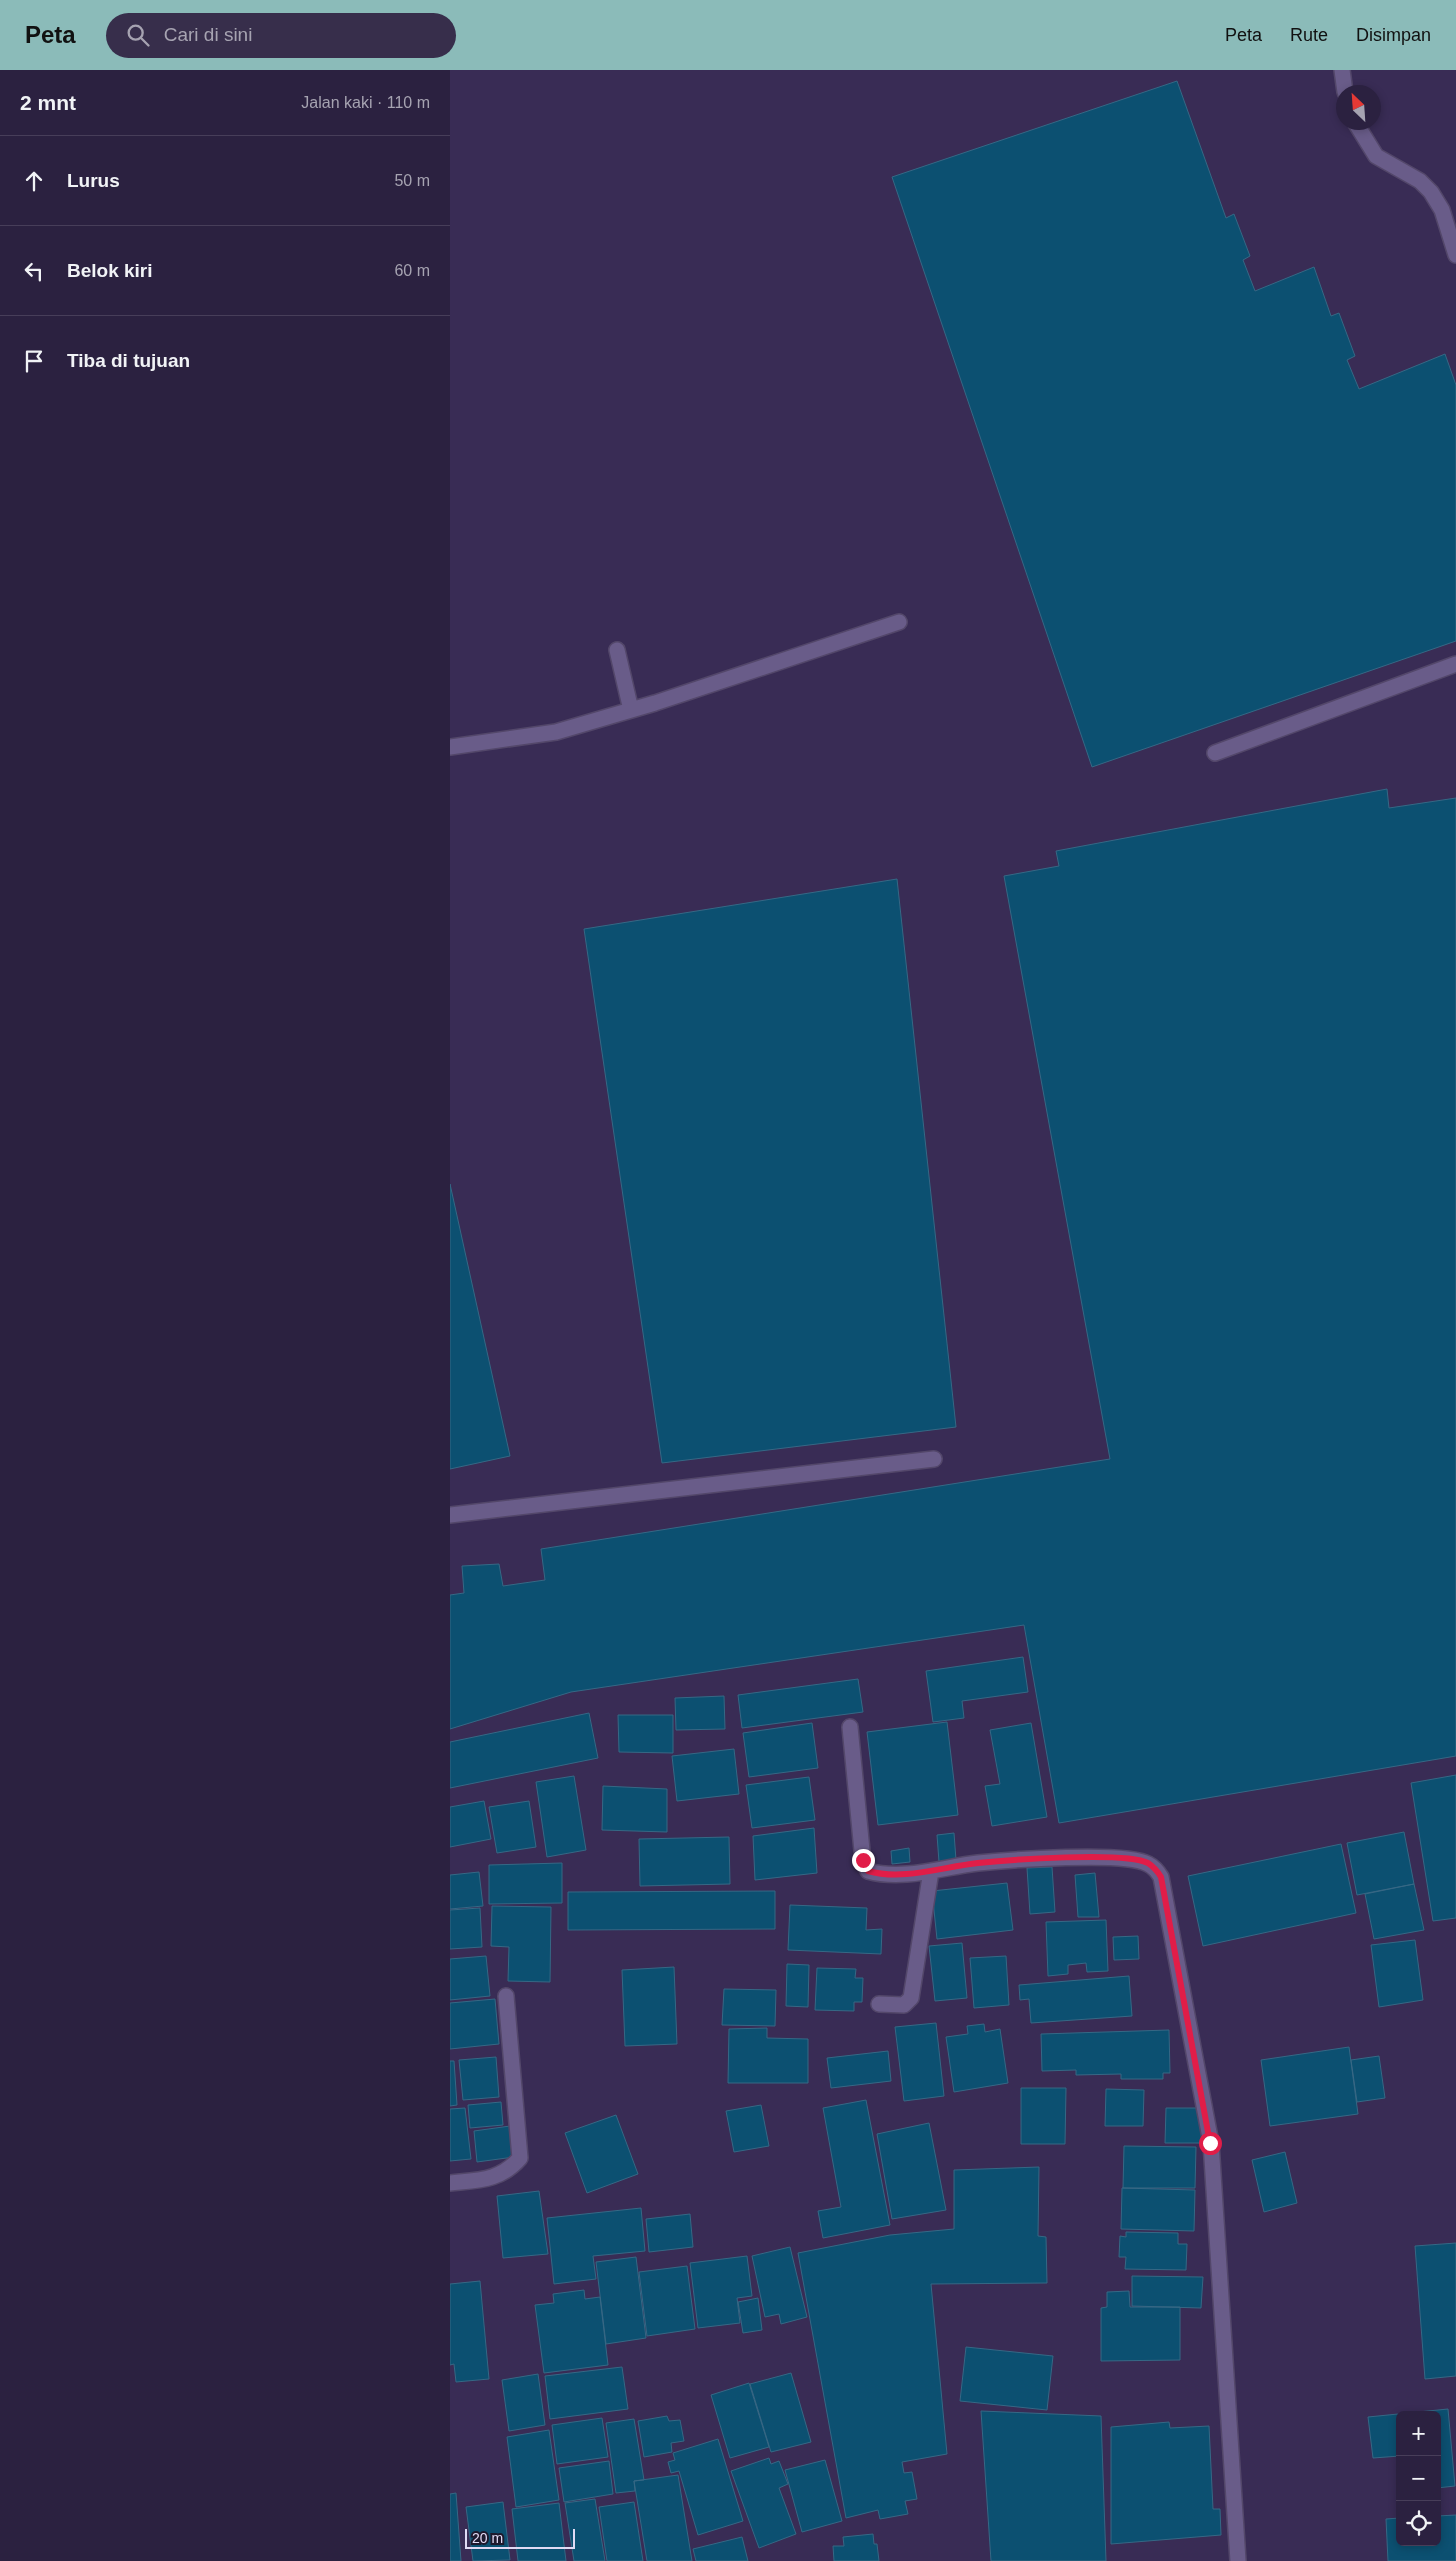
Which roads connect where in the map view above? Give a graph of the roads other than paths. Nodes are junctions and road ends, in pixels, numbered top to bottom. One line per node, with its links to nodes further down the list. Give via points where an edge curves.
1 (1342, 70): 2 (street)
2 (1344, 85)
3 (1360, 130): 4 (street, via 1376,156 1420,181 1431,192 1442,210)
4 (1456, 255)
5 (899, 622): 8 (street)
6 (617, 650): 8 (street)
7 (1456, 664): 10 (street)
8 (631, 710): 9 (street, via 556,732)
9 (450, 748)
10 (1215, 753)
11 (934, 1459): 12 (street)
12 (450, 1515)
13 (850, 1727): 14 (street, via 865,1867 868,1871 882,1874)
14 (931, 1871): 16 (street, via 910,1998 904,2005); 18 (street, via 977,1863 1127,1858 1148,1863 1161,1877 1210,2143)
15 (506, 1996): 17 (street, via 520,2158 510,2170 492,2178)
16 (879, 2004)
17 (450, 2183)
18 (1238, 2561)

